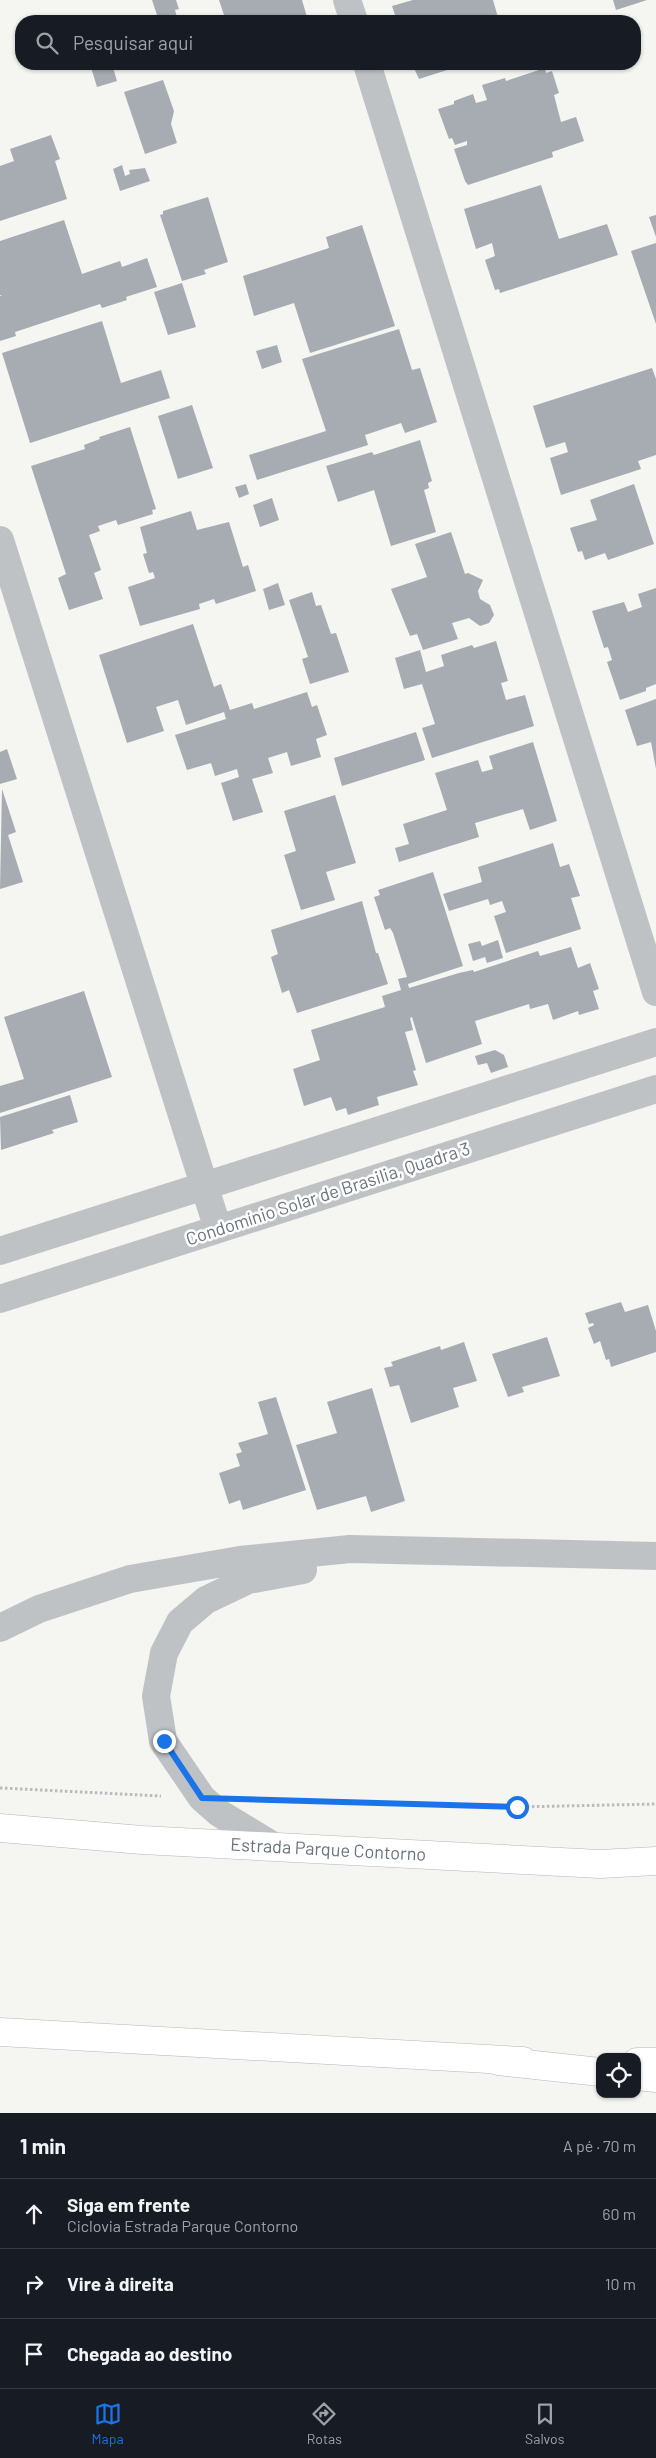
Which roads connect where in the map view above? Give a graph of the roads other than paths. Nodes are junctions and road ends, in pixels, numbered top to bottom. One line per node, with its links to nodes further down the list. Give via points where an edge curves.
1 (347, 0): 2 (street)
2 (352, 15)
3 (369, 70): 5 (street)
4 (0, 540): 8 (street)
5 (656, 992)
6 (656, 1042): 8 (street)
7 (656, 1089): 9 (street, Condomínio Solar de Brasilia, Quadra 3)
8 (205, 1185): 9 (street); 10 (street)
9 (218, 1229): 11 (street, Condomínio Solar de Brasilia, Quadra 3)
10 (0, 1251)
11 (0, 1299)
12 (431, 1550): 13 (street); 14 (street, via 350,1548 240,1560 130,1579 39,1609); 16 (street, via 248,1580 206,1600 180,1622 164,1653 156,1696 164,1741 202,1798 219,1813)
13 (656, 1556)
14 (0, 1628)
15 (0, 1828): 16 (main road, Estrada Parque Contorno)
16 (275, 1848): 17 (main road, Estrada Parque Contorno, via 600,1864)
17 (656, 1861)
18 (0, 2032): 19 (main road)
19 (498, 2061): 20 (main road); 23 (main road)
20 (596, 2061)
21 (641, 2062): 22 (main road)
22 (656, 2062)
23 (596, 2072)
24 (641, 2076): 25 (main road)
25 (656, 2078)

